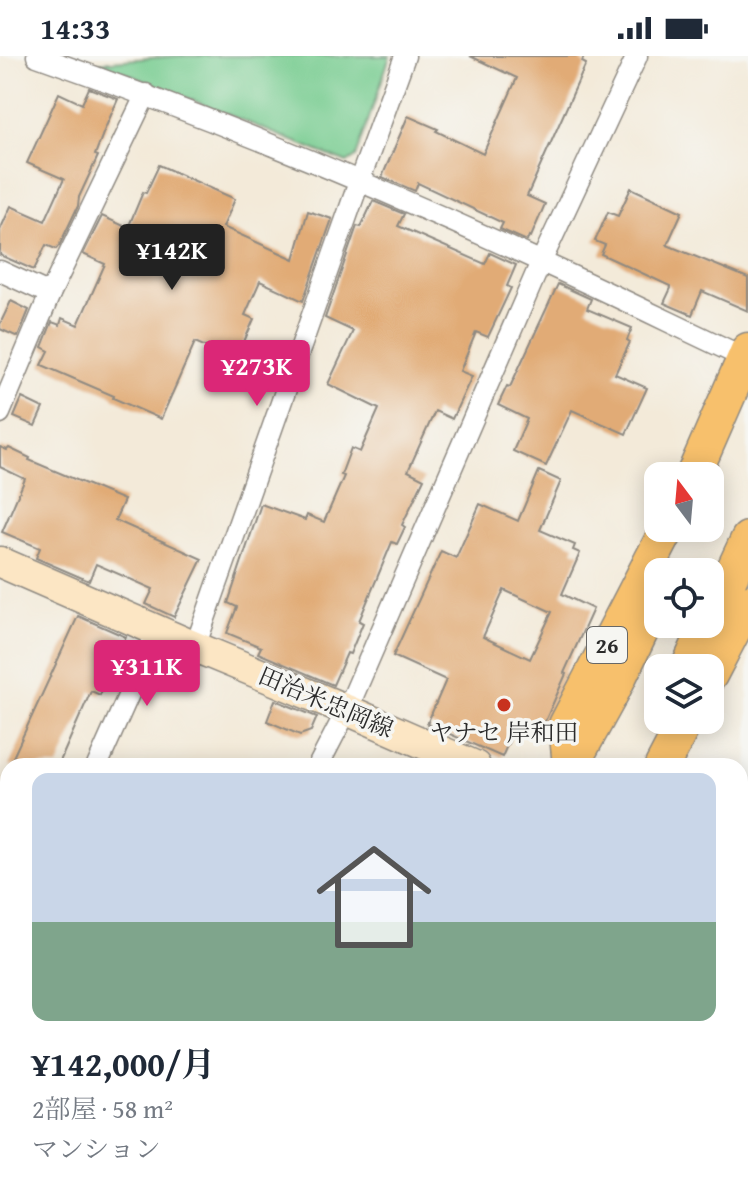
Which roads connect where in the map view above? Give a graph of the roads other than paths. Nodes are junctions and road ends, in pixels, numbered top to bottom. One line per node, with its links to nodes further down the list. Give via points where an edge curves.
1 (37, 56): 4 (street)
2 (405, 56): 5 (street)
3 (637, 56): 6 (street)
4 (146, 94): 5 (street); 8 (street)
5 (359, 182): 6 (street); 21 (street)
6 (541, 262): 9 (street); 23 (street)
7 (0, 271): 8 (street)
8 (50, 294): 10 (street)
9 (746, 354): 12 (highway)
10 (1, 407)
11 (748, 407): 13 (highway)
12 (699, 462)
13 (722, 462)
14 (748, 539): 17 (highway)
15 (661, 542): 29 (highway, 26, via 566,725)
16 (0, 562): 20 (main road, 田治米忠岡線)
17 (724, 590)
18 (748, 602): 22 (highway)
19 (644, 625): 30 (highway, 26)
20 (157, 631): 21 (main road, 田治米忠岡線); 26 (street)
21 (195, 647): 23 (main road, 田治米忠岡線)
22 (721, 654)
23 (347, 710): 27 (street); 28 (main road, 田治米忠岡線)
24 (655, 734): 31 (highway)
25 (679, 734): 32 (highway)
26 (101, 758)
27 (322, 758)
28 (457, 758)
29 (570, 758)
30 (575, 758)
31 (642, 758)
32 (666, 758)

